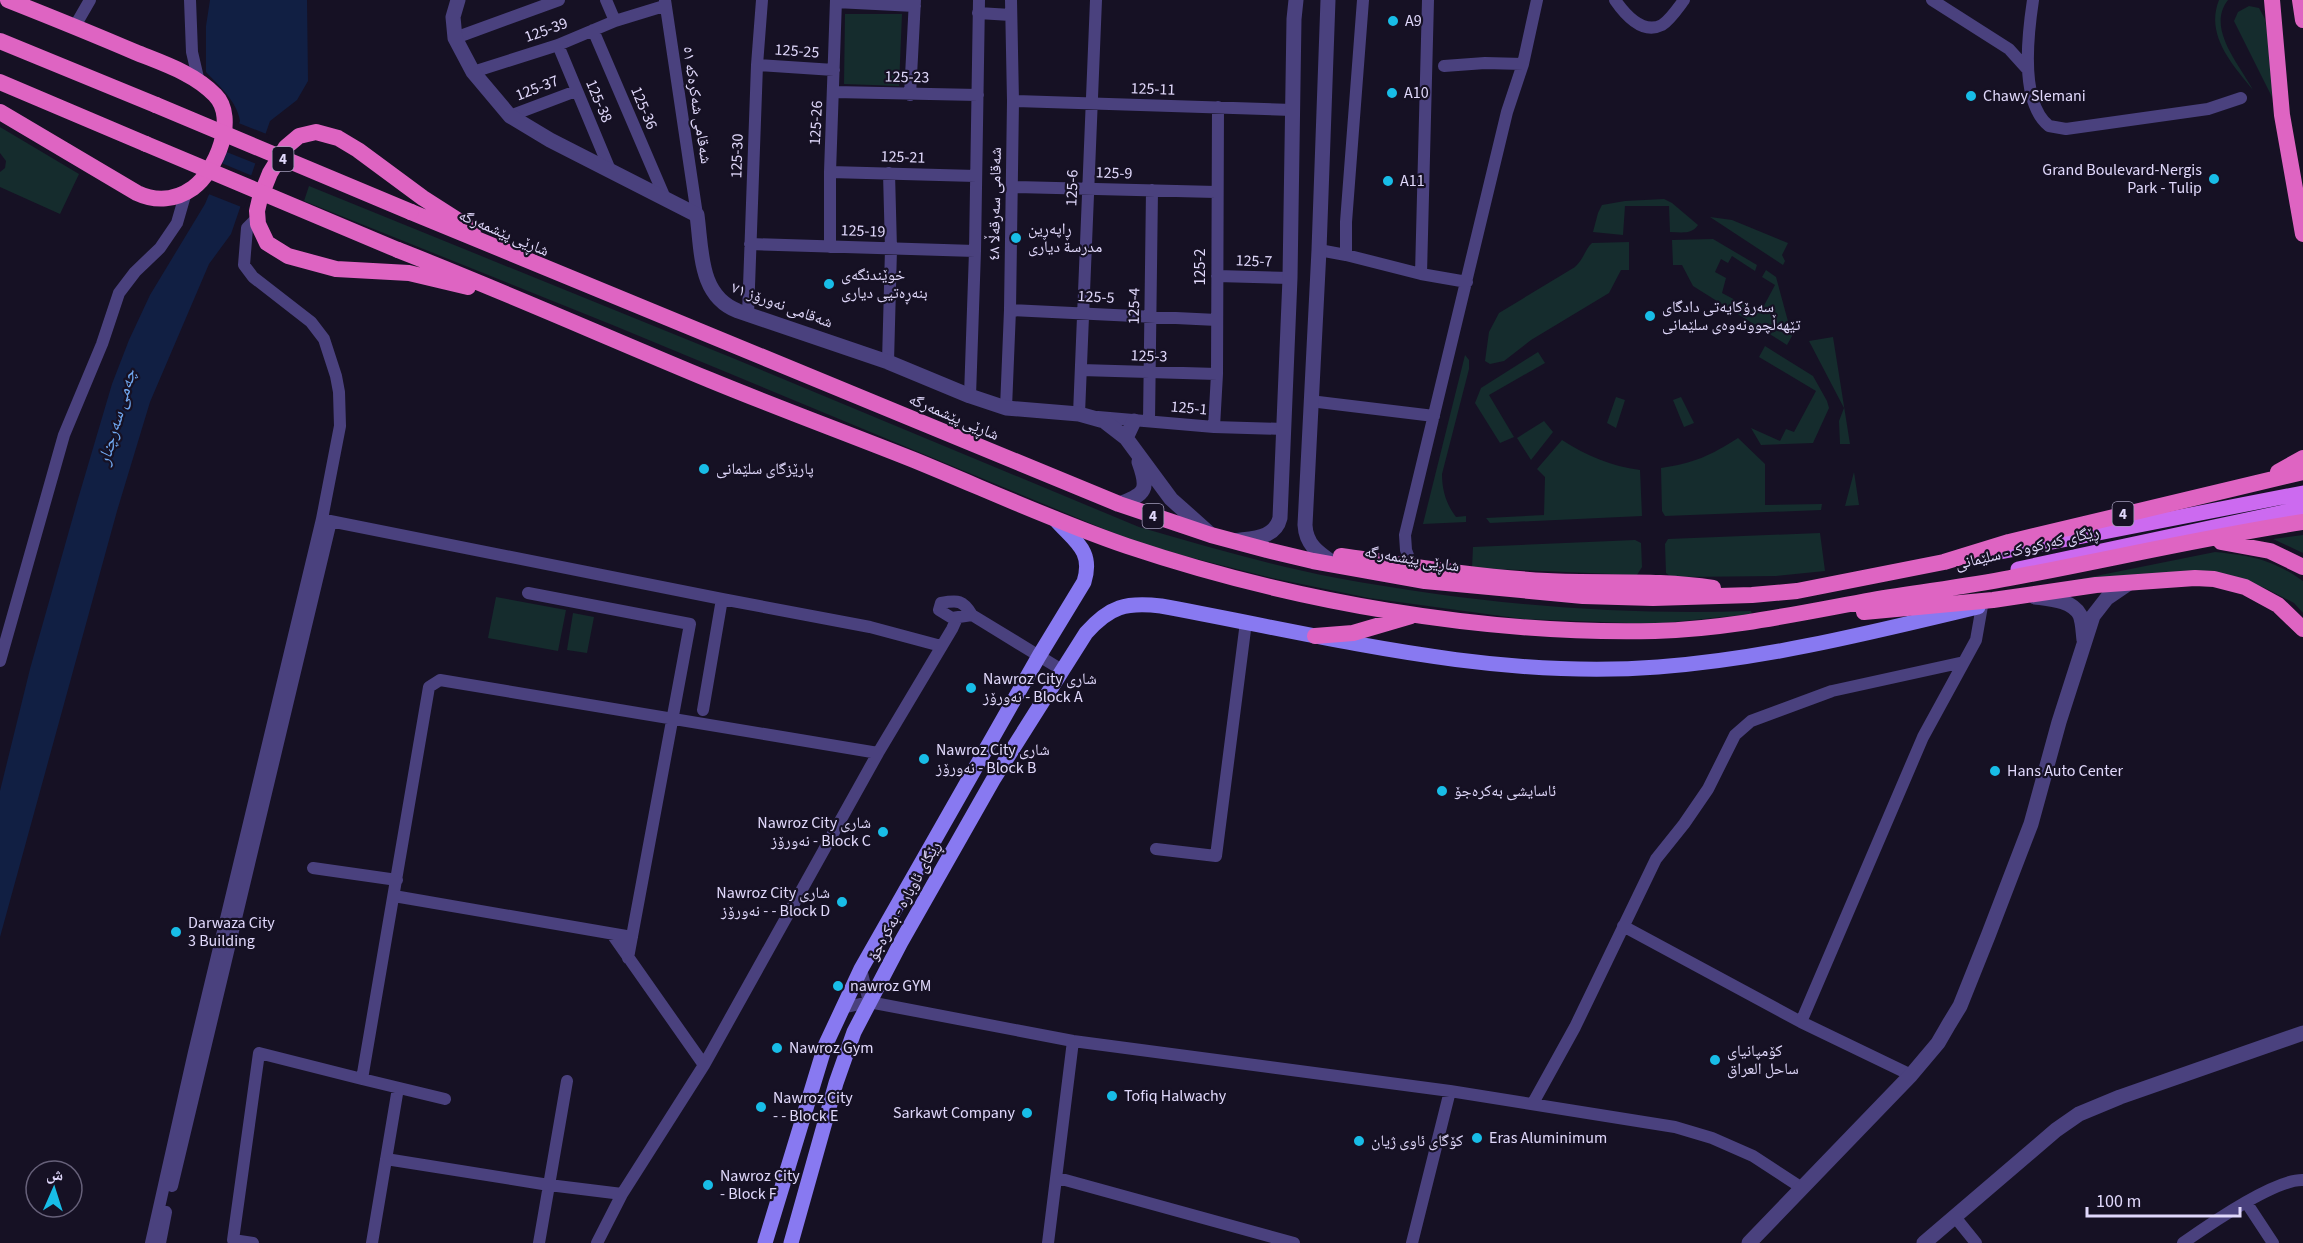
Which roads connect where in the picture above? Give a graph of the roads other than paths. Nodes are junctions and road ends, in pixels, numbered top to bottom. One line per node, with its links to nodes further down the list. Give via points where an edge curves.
1 (8, 0): 29 (highway)
2 (90, 0): 29 (street)
3 (190, 0): 43 (street, via 192,52)
4 (458, 0): 32 (street, via 452,24)
5 (559, 0): 32 (street)
6 (606, 0): 28 (street)
7 (762, 0): 37 (street, 125-30)
8 (979, 0): 25 (street)
9 (1011, 0): 26 (street, شەقامی سەرقەڵا ٤٨)
10 (1096, 0): 50 (street, 125-6)
11 (1296, 0): 52 (street)
12 (1328, 0): 71 (street)
13 (1363, 0): 73 (street)
14 (1428, 0): 75 (street)
15 (1537, 0): 36 (street)
16 (1615, 0): 17 (street, via 1628,18 1654,26 1667,20)
17 (1684, 0)
18 (1932, 0): 34 (street)
19 (2033, 0): 31 (street)
20 (2272, 0): 67 (highway, via 2285,140)
21 (2300, 0): 27 (highway)
22 (836, 1): 24 (street); 39 (street, 125-26)
23 (665, 3): 28 (street, 125-39); 65 (street, شەقامی شەکرەکە ٥١)
24 (915, 3): 46 (street)
25 (978, 14): 26 (street); 47 (street)
26 (1011, 15): 49 (street, شەقامی سەرقەڵا ٤٨)
27 (2303, 20)
28 (615, 21): 30 (street, 125-39)
29 (75, 27): 43 (highway)
30 (593, 30): 35 (street, 125-39); 64 (street, 125-36)
31 (2028, 34): 34 (street); 40 (street)
32 (455, 38): 41 (street)
33 (0, 41): 74 (highway, شاڕێی پێشمەرگە / 4, bridge)
34 (2002, 44): 40 (street)
35 (558, 45): 41 (street, 125-39); 44 (street, 125-38)
36 (1523, 64): 38 (street); 78 (street, via 1507,112)
37 (757, 65): 39 (street, 125-25); 68 (street, 125-30)
38 (1444, 66)
39 (834, 70): 45 (street, 125-26)
40 (2028, 70): 48 (street, via 2040,117 2049,126 2060,129 2208,109)
41 (473, 72): 54 (street)
42 (0, 82): 79 (highway, 4, bridge)
43 (199, 82): 62 (highway, via 219,100 225,123 214,160 197,184)
44 (576, 91): 54 (street, 125-37); 55 (street, 125-38)
45 (834, 92): 46 (street, 125-23); 56 (street, 125-26)
46 (910, 95): 47 (street, 125-23)
47 (978, 95): 58 (street)
48 (2241, 98)
49 (1013, 101): 50 (street, 125-11); 59 (street, شەقامی سەرقەڵا ٤٨)
50 (1092, 104): 51 (street, 125-11); 60 (street, 125-6)
51 (1218, 107): 52 (street, 125-11); 63 (street, 125-2)
52 (1292, 110): 77 (street)
53 (0, 112): 62 (highway, via 144,197 169,198)
54 (510, 116): 55 (street)
55 (610, 170): 64 (street)
56 (830, 172): 57 (street, 125-21); 69 (street, 125-26)
57 (888, 173): 58 (street, 125-21); 70 (street)
58 (976, 176): 72 (street)
59 (1011, 187): 60 (street, 125-9); 80 (street, شەقامی سەرقەڵا ٤٨)
60 (1089, 189): 61 (street, 125-9); 81 (street, 125-6)
61 (1152, 190): 63 (street, 125-9); 83 (street, 125-4)
62 (186, 192): 137 (street, via 177,223 119,293 64,435)
63 (1216, 192): 76 (street, 125-2)
64 (665, 198): 65 (street)
65 (697, 215): 82 (street, شەقامی نەورۆز ٧١, via 706,278 713,294 726,306)
66 (257, 218): 74 (highway, via 266,182 286,147 304,133 320,132 358,150 440,209); 79 (highway, via 267,243 288,256 336,269 409,273); 109 (street, via 247,228 244,265 253,277 311,322 328,349 336,376 340,426)
67 (2303, 234)
68 (750, 244): 69 (street, 125-19); 82 (street, 125-30)
69 (830, 247): 70 (street, 125-19)
70 (891, 249): 72 (street, 125-19); 85 (street)
71 (1319, 250): 73 (street); 90 (street)
72 (975, 251): 89 (street)
73 (1346, 255): 75 (street)
74 (531, 264): 105 (highway, شاڕێی پێشمەرگە / 4)
75 (1421, 274): 78 (street)
76 (1216, 276): 77 (street, 125-7); 84 (street, 125-2)
77 (1290, 278): 96 (street)
78 (1467, 282): 93 (street)
79 (516, 298): 108 (highway, 4)
80 (1010, 310): 81 (street, 125-5); 91 (street, شەقامی سەرقەڵا ٤٨)
81 (1084, 313): 83 (street, 125-5); 86 (street, 125-6)
82 (748, 314): 85 (street, شەقامی نەورۆز ٧١)
83 (1151, 316): 84 (street, 125-5); 87 (street, 125-4)
84 (1217, 320): 88 (street, 125-2)
85 (888, 362): 89 (street, شەقامی نەورۆز ٧١)
86 (1081, 370): 87 (street, 125-3); 92 (street, 125-6)
87 (1150, 372): 88 (street, 125-3); 94 (street, 125-4)
88 (1216, 374): 95 (street, 125-2)
89 (970, 396): 91 (street, شەقامی نەورۆز ٧١)
90 (1310, 401): 93 (street); 99 (street)
91 (1006, 408): 92 (street, شەقامی نەورۆز ٧١)
92 (1085, 415): 94 (street, 125-1); 97 (street, شەقامی نەورۆز ٧١, via 1116,429)
93 (1434, 416): 118 (street, via 1405,535)
94 (1141, 421): 95 (street, 125-1); 97 (street)
95 (1214, 427): 96 (street, 125-1)
96 (1284, 429): 98 (street)
97 (1131, 445): 105 (street, via 1145,486 1137,498); 111 (street, شەقامی نەورۆز ٧١, via 1171,499)
98 (1283, 454): 99 (street); 113 (street, via 1277,526 1269,534)
99 (1308, 456): 115 (street, via 1306,534)
100 (2303, 458): 102 (highway)
101 (2303, 472): 102 (highway, 4)
102 (2261, 482): 103 (highway, via 2288,480); 116 (highway, 4, via 2008,542)
103 (2303, 484)
104 (2303, 493): 106 (main road)
105 (1119, 504): 111 (highway, شاڕێی پێشمەرگە / 4)
106 (2271, 508): 107 (main road); 116 (main road); 123 (main road, ڕێگای کەرکووک - سلێمانی, via 2156,538)
107 (2303, 508)
108 (1055, 519): 128 (highway, 4, via 1212,572 1292,592); 136 (main road, via 1081,546 1087,569 1081,589)
109 (327, 520): 125 (street); 179 (street, via 194,1052); 180 (street)
110 (2299, 522): 112 (highway)
111 (1211, 535): 113 (highway, شاڕێی پێشمەرگە / 4)
112 (2208, 540): 119 (highway, via 2270,551); 123 (highway, via 2004,580)
113 (1234, 541): 114 (highway, شاڕێی پێشمەرگە / 4)
114 (1267, 550): 115 (highway); 117 (highway, شاڕێی پێشمەرگە / 4)
115 (1318, 552): 117 (street); 118 (highway)
116 (1944, 562): 122 (highway, شاڕێی پێشمەرگە / 4, via 1797,591)
117 (1336, 565): 122 (highway, شاڕێی پێشمەرگە / 4, via 1425,581 1549,594 1617,598)
118 (1412, 566): 122 (highway, via 1547,581 1697,585)
119 (2303, 567)
120 (2129, 583): 124 (highway); 132 (highway, via 2195,578 2229,582 2278,605); 134 (street, via 2107,598 2093,616)
121 (528, 593): 141 (street, via 690,624)
122 (1752, 595)
123 (1895, 596): 131 (highway)
124 (2023, 596): 126 (main road, ڕێگای ئاوبارە - بەکرەجۆ); 131 (highway); 134 (street, via 2052,599 2070,606 2080,615)
125 (722, 599): 135 (street, via 870,627); 140 (street)
126 (1982, 606): 133 (main road, ڕێگای ئاوبارە - بەکرەجۆ, via 1746,657 1657,667 1497,665); 138 (street, via 1976,640)
127 (972, 615): 129 (street); 129 (street, via 959,601 940,606 949,618); 136 (street)
128 (1423, 615): 131 (highway, 4, via 1580,630 1659,631); 133 (highway, via 1399,618 1353,633)
129 (957, 618): 135 (street)
130 (1246, 622): 133 (main road, ڕێگای ئاوبارە - بەکرەجۆ); 139 (main road, ڕێگای ئاوبارە - بەکرەجۆ, via 1161,606 1130,605 1110,610 1086,633); 143 (street, via 1216,856)
131 (1749, 622)
132 (2303, 629)
133 (1315, 636)
134 (2084, 640): 162 (street, via 2031,824 1988,936 1960,1006 1938,1043)
135 (941, 646): 142 (street)
136 (1040, 656): 139 (street); 151 (main road)
137 (0, 661)
138 (1964, 662): 147 (street, via 1832,691 1751,721 1735,735 1708,789 1656,859); 155 (street, via 1923,737)
139 (1062, 670): 152 (main road, ڕێگای ئاوبارە - بەکرەجۆ, via 993,780)
140 (704, 710)
141 (674, 719): 142 (street); 145 (street, via 440,680 429,687); 149 (street)
142 (878, 753): 161 (street)
143 (1156, 849)
144 (313, 868): 145 (street)
145 (397, 880): 146 (street)
146 (394, 896): 148 (street); 163 (street)
147 (1623, 926): 155 (street); 169 (street)
148 (612, 934): 149 (street); 150 (street)
149 (632, 937): 150 (street)
150 (628, 958): 161 (street)
151 (864, 964): 152 (main road); 153 (street); 154 (main road)
152 (886, 970): 153 (main road, ڕێگای ئاوبارە - بەکرەجۆ)
153 (869, 1002): 154 (street); 157 (main road, ڕێگای ئاوبارە - بەکرەجۆ); 160 (street)
154 (842, 1008): 156 (main road)
155 (1801, 1022): 162 (street)
156 (834, 1024): 157 (main road, via 845,1025); 185 (main road)
157 (854, 1032): 186 (main road, ڕێگای ئاوبارە - بەکرەجۆ)
158 (2303, 1033): 167 (street)
159 (2303, 1040): 167 (street)
160 (1073, 1041): 166 (street); 171 (street)
161 (704, 1065): 175 (street)
162 (1911, 1075): 174 (street)
163 (362, 1079): 165 (street); 181 (street, via 260,1053 233,1240)
164 (567, 1082): 173 (street)
165 (398, 1088): 168 (street); 170 (street)
166 (1450, 1091): 169 (street); 189 (street)
167 (2124, 1098): 177 (street, via 2082,1119 2036,1151)
168 (445, 1099)
169 (1533, 1103): 174 (street, via 1691,1131 1753,1156)
170 (386, 1159): 173 (street); 182 (street)
171 (1058, 1178): 187 (street); 188 (street)
172 (2303, 1180): 176 (street, via 2289,1182)
173 (549, 1185): 175 (street); 183 (street)
174 (1802, 1188): 190 (street)
175 (622, 1194): 184 (street)
176 (2246, 1202): 178 (street); 194 (street)
177 (1957, 1219): 191 (street); 192 (street); 193 (street)
178 (2189, 1241)
179 (151, 1243)
180 (160, 1243)
181 (253, 1243)
182 (372, 1243)
183 (539, 1243)
184 (597, 1243)
185 (765, 1243)
186 (791, 1243)
187 (1048, 1243)
188 (1294, 1243)
189 (1412, 1243)
190 (1749, 1243)
191 (1924, 1243)
192 (1934, 1243)
193 (1976, 1243)
194 (2273, 1243)

